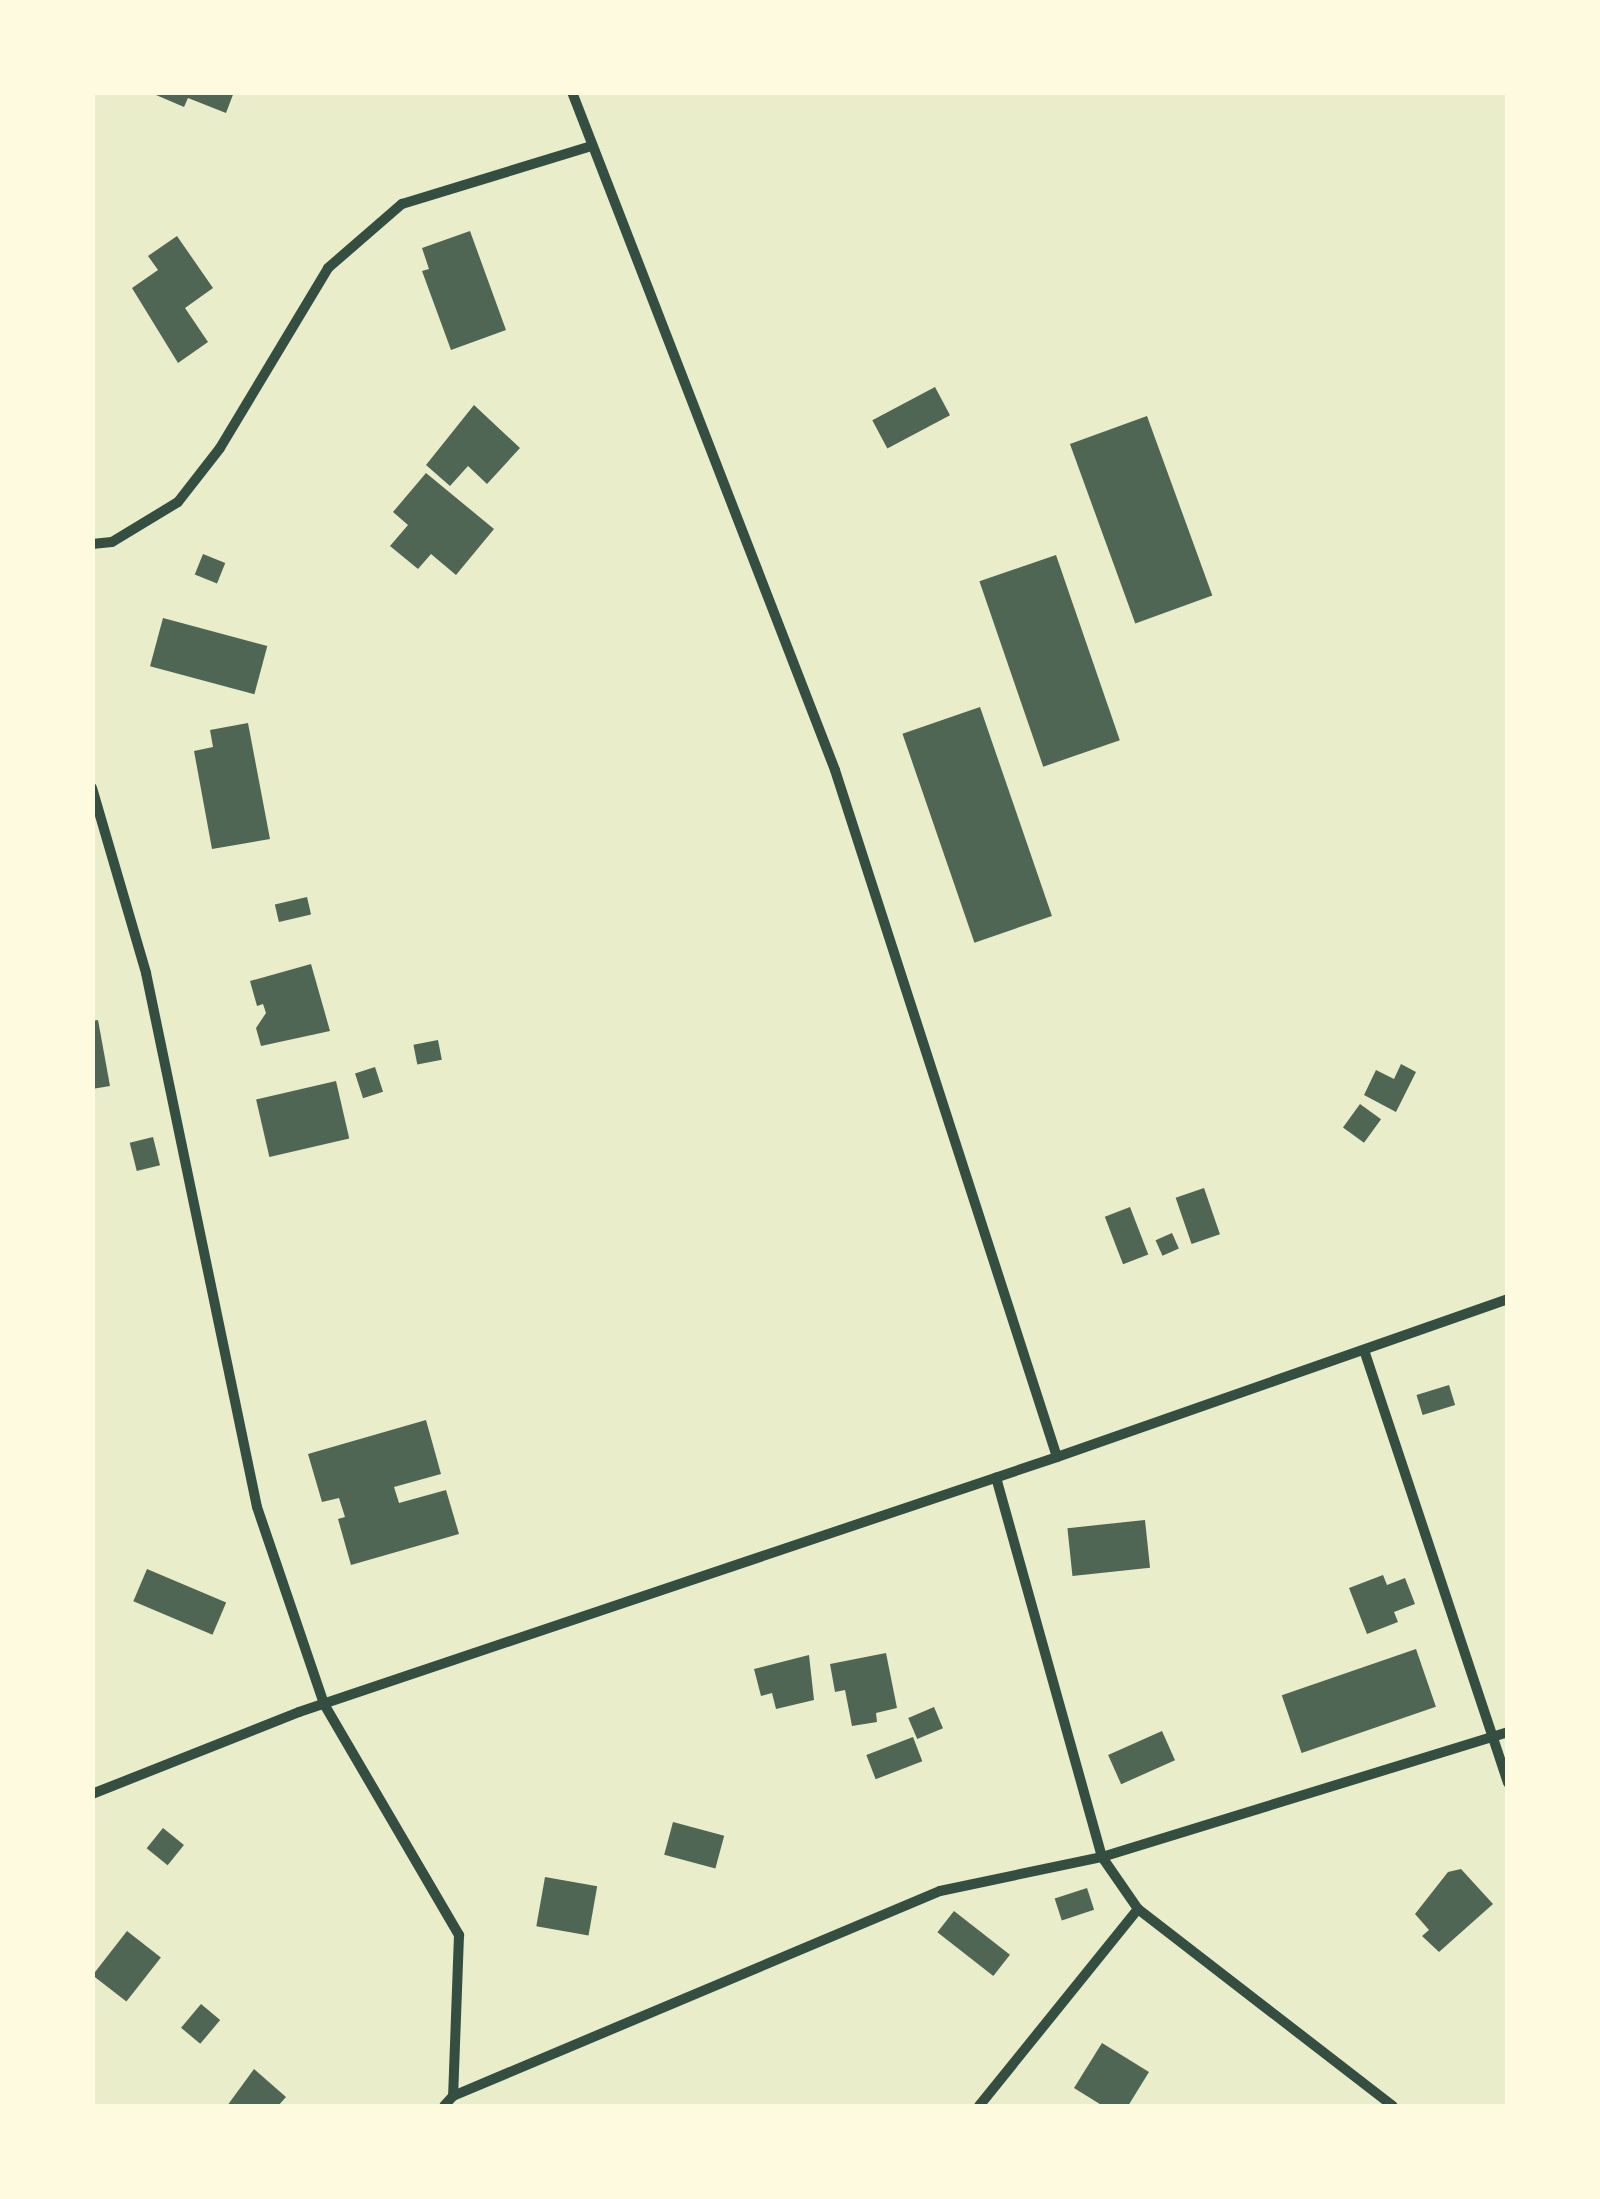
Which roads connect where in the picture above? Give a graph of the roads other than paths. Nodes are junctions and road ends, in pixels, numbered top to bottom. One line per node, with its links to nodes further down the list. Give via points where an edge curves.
1 (572, 92): 2 (street)
2 (592, 146): 3 (street, via 402,204 328,268 220,448 178,502 112,542); 7 (street, via 835,770)
3 (92, 544)
4 (92, 788): 9 (street, via 146,972 257,1507)
5 (1508, 1300): 6 (street)
6 (1364, 1350): 7 (street); 11 (street)
7 (1057, 1458): 8 (street)
8 (996, 1478): 9 (street); 14 (street)
9 (324, 1704): 13 (street); 16 (street, via 459,1935)
10 (1508, 1732): 11 (street)
11 (1492, 1736): 12 (street); 14 (street)
12 (1508, 1783)
13 (92, 1794)
14 (1102, 1858): 15 (street); 16 (street, via 940,1891)
15 (1138, 1909): 18 (street); 19 (street)
16 (453, 2096): 17 (street)
17 (444, 2106)
18 (979, 2106)
19 (1392, 2106)

